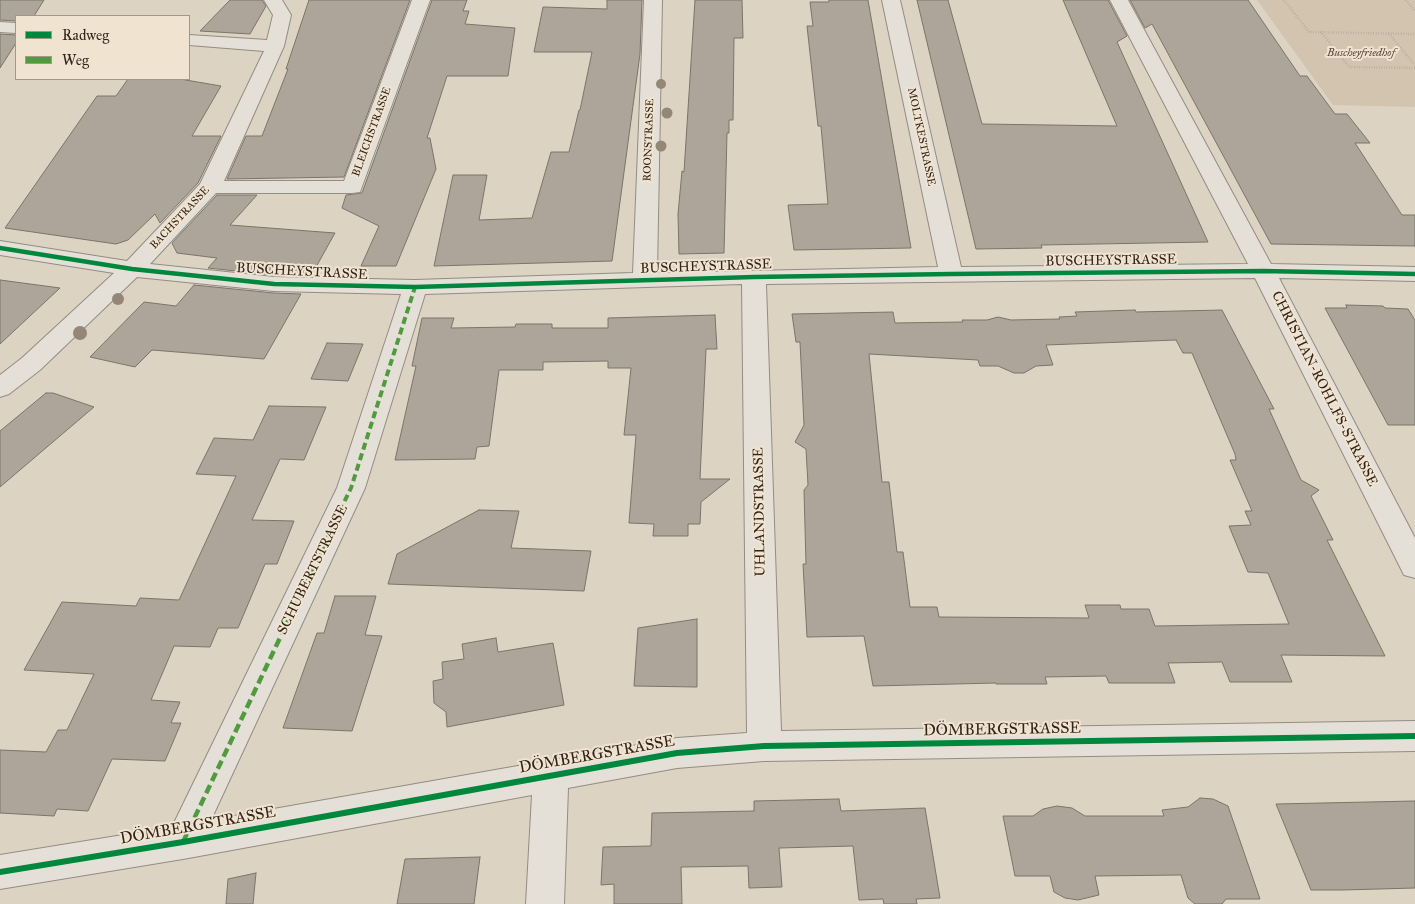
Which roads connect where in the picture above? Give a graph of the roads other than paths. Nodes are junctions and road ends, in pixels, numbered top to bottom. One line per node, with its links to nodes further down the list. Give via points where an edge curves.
1 (273, 0): 9 (street, BACHSTRASSE, via 282,15)
2 (421, 0): 10 (street, BLEICHSTRASSE, via 352,187)
3 (653, 0): 17 (street, ROONSTRASSE)
4 (891, 0): 14 (street, MOLTKESTRASSE)
5 (1118, 0): 13 (street, CHRISTIAN-ROHLFS-STRASSE)
6 (0, 27): 7 (street)
7 (15, 28)
8 (190, 40): 9 (street)
9 (275, 46): 10 (street, BACHSTRASSE)
10 (210, 187): 12 (street, BACHSTRASSE)
11 (0, 248): 12 (street, BUSCHEYSTRASSE)
12 (132, 269): 18 (street, BUSCHEYSTRASSE, via 274,284); 19 (street, BACHSTRASSE, via 31,364)
13 (1263, 271): 14 (street, BUSCHEYSTRASSE); 15 (street, BUSCHEYSTRASSE); 20 (street, CHRISTIAN-ROHLFS-STRASSE)
14 (951, 274): 16 (street, BUSCHEYSTRASSE)
15 (1415, 274)
16 (754, 277): 17 (street, BUSCHEYSTRASSE); 22 (street, UHLANDSTRASSE)
17 (645, 280): 18 (street, BUSCHEYSTRASSE)
18 (415, 287): 24 (street, SCHUBERTSTRASSE, via 351,488)
19 (0, 388)
20 (1415, 567)
21 (1415, 736): 22 (street, DÖMBERGSTRASSE)
22 (764, 746): 23 (street, DÖMBERGSTRASSE, via 677,753)
23 (551, 775): 24 (street, DÖMBERGSTRASSE); 26 (street)
24 (183, 842): 25 (street, DÖMBERGSTRASSE)
25 (0, 872)
26 (546, 904)

